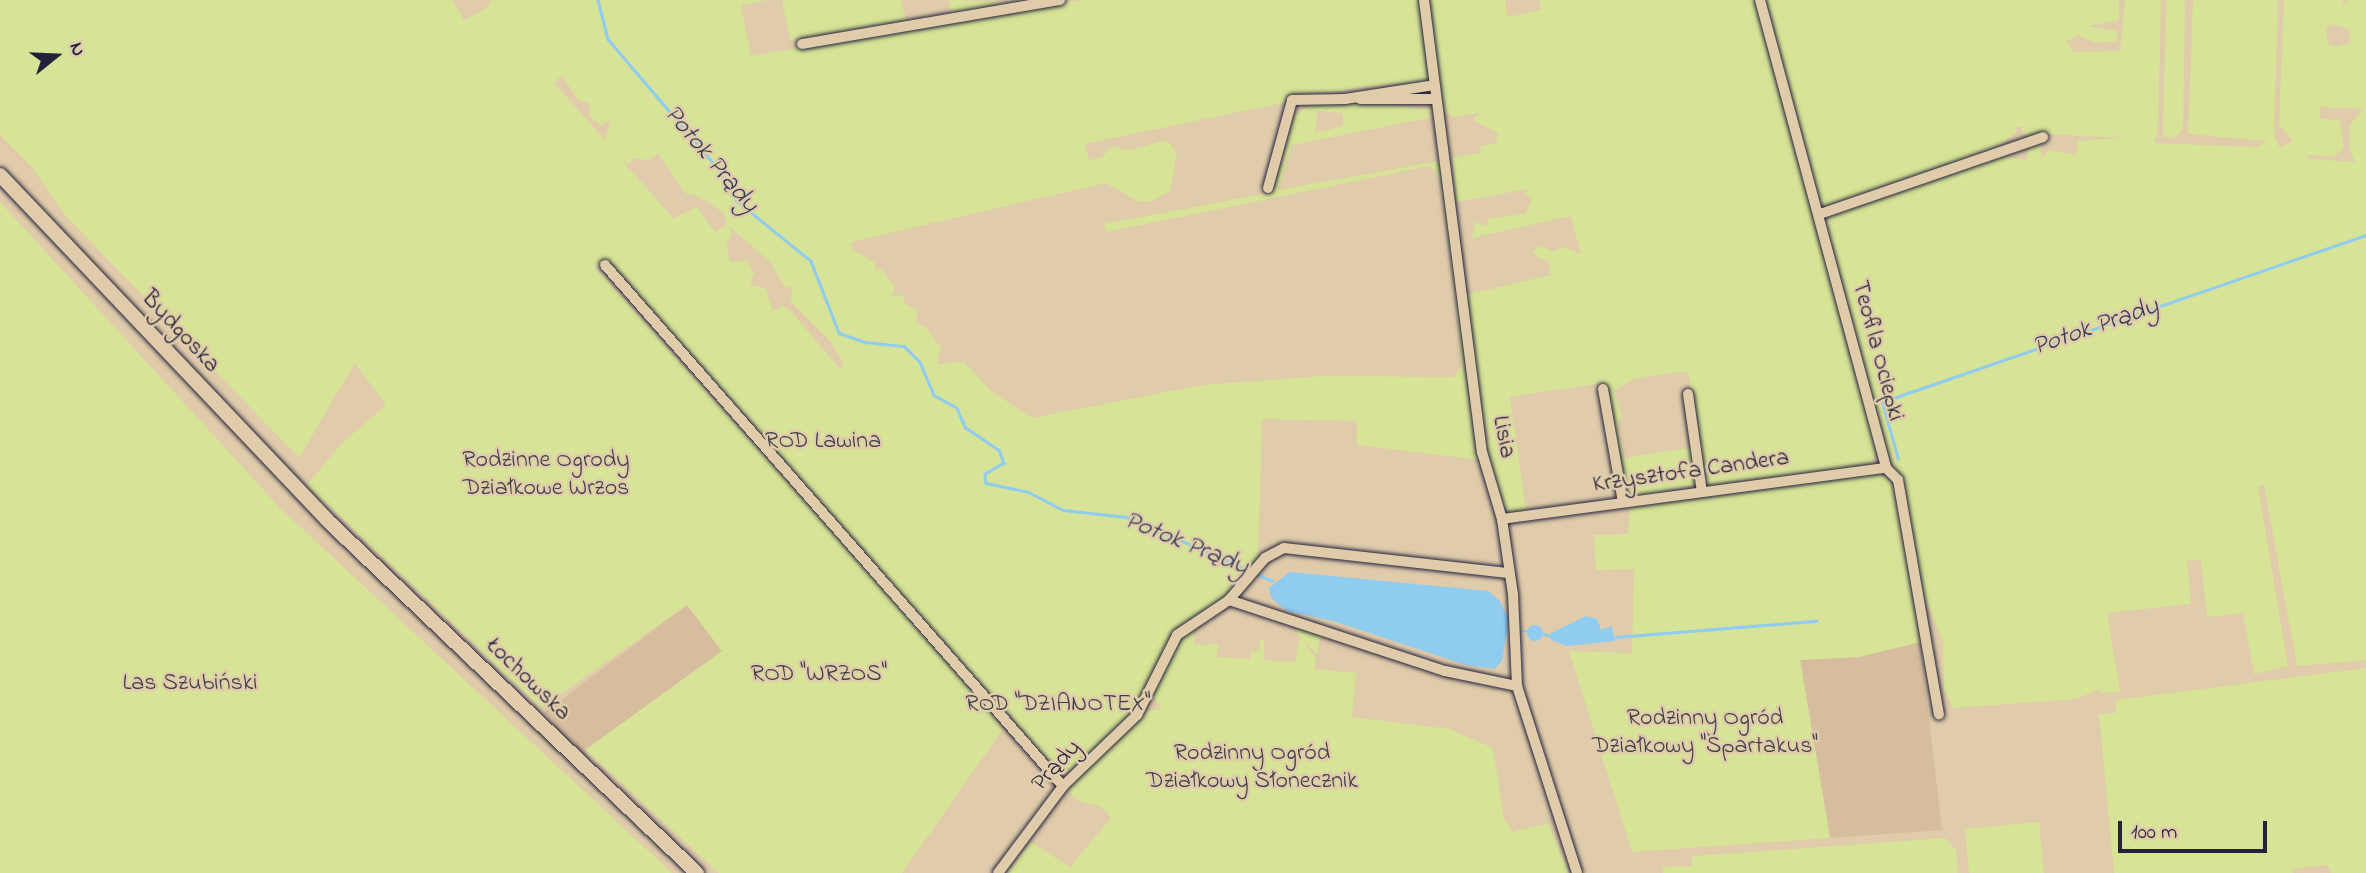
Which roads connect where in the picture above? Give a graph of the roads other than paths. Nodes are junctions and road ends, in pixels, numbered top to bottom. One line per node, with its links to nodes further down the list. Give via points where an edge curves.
1 (1060, 0): 4 (street)
2 (1424, 0): 5 (street, Lisia)
3 (1760, 0): 11 (street, Teofila Ociepki)
4 (802, 44)
5 (1434, 85): 6 (street); 7 (street, Lisia)
6 (1345, 99): 7 (street); 10 (street, via 1292,100)
7 (1436, 99): 18 (street, Lisia, via 1482,452)
8 (2043, 137): 11 (street)
9 (0, 175): 19 (main road, Bydgoska)
10 (1268, 188)
11 (1819, 214): 15 (street, Teofila Ociepki)
12 (605, 265): 24 (street)
13 (1603, 389): 17 (street)
14 (1688, 394): 16 (street)
15 (1886, 468): 16 (street, Krzysztofa Candera); 23 (street, Teofila Ociepki, via 1898,480)
16 (1702, 492): 17 (street, Krzysztofa Candera)
17 (1623, 502): 18 (street, Krzysztofa Candera)
18 (1502, 519): 20 (street, Lisia)
19 (328, 521): 25 (main road, Łochowska)
20 (1508, 573): 21 (street, Prądy, via 1284,548 1265,558); 22 (street, Lisia, via 1516,615)
21 (1229, 600): 22 (street, via 1445,671); 24 (street, Prądy, via 1177,635 1138,715)
22 (1517, 686): 27 (street, Lisia)
23 (1939, 714)
24 (1063, 786): 26 (street, Prądy)
25 (697, 873)
26 (998, 873)
27 (1577, 873)

